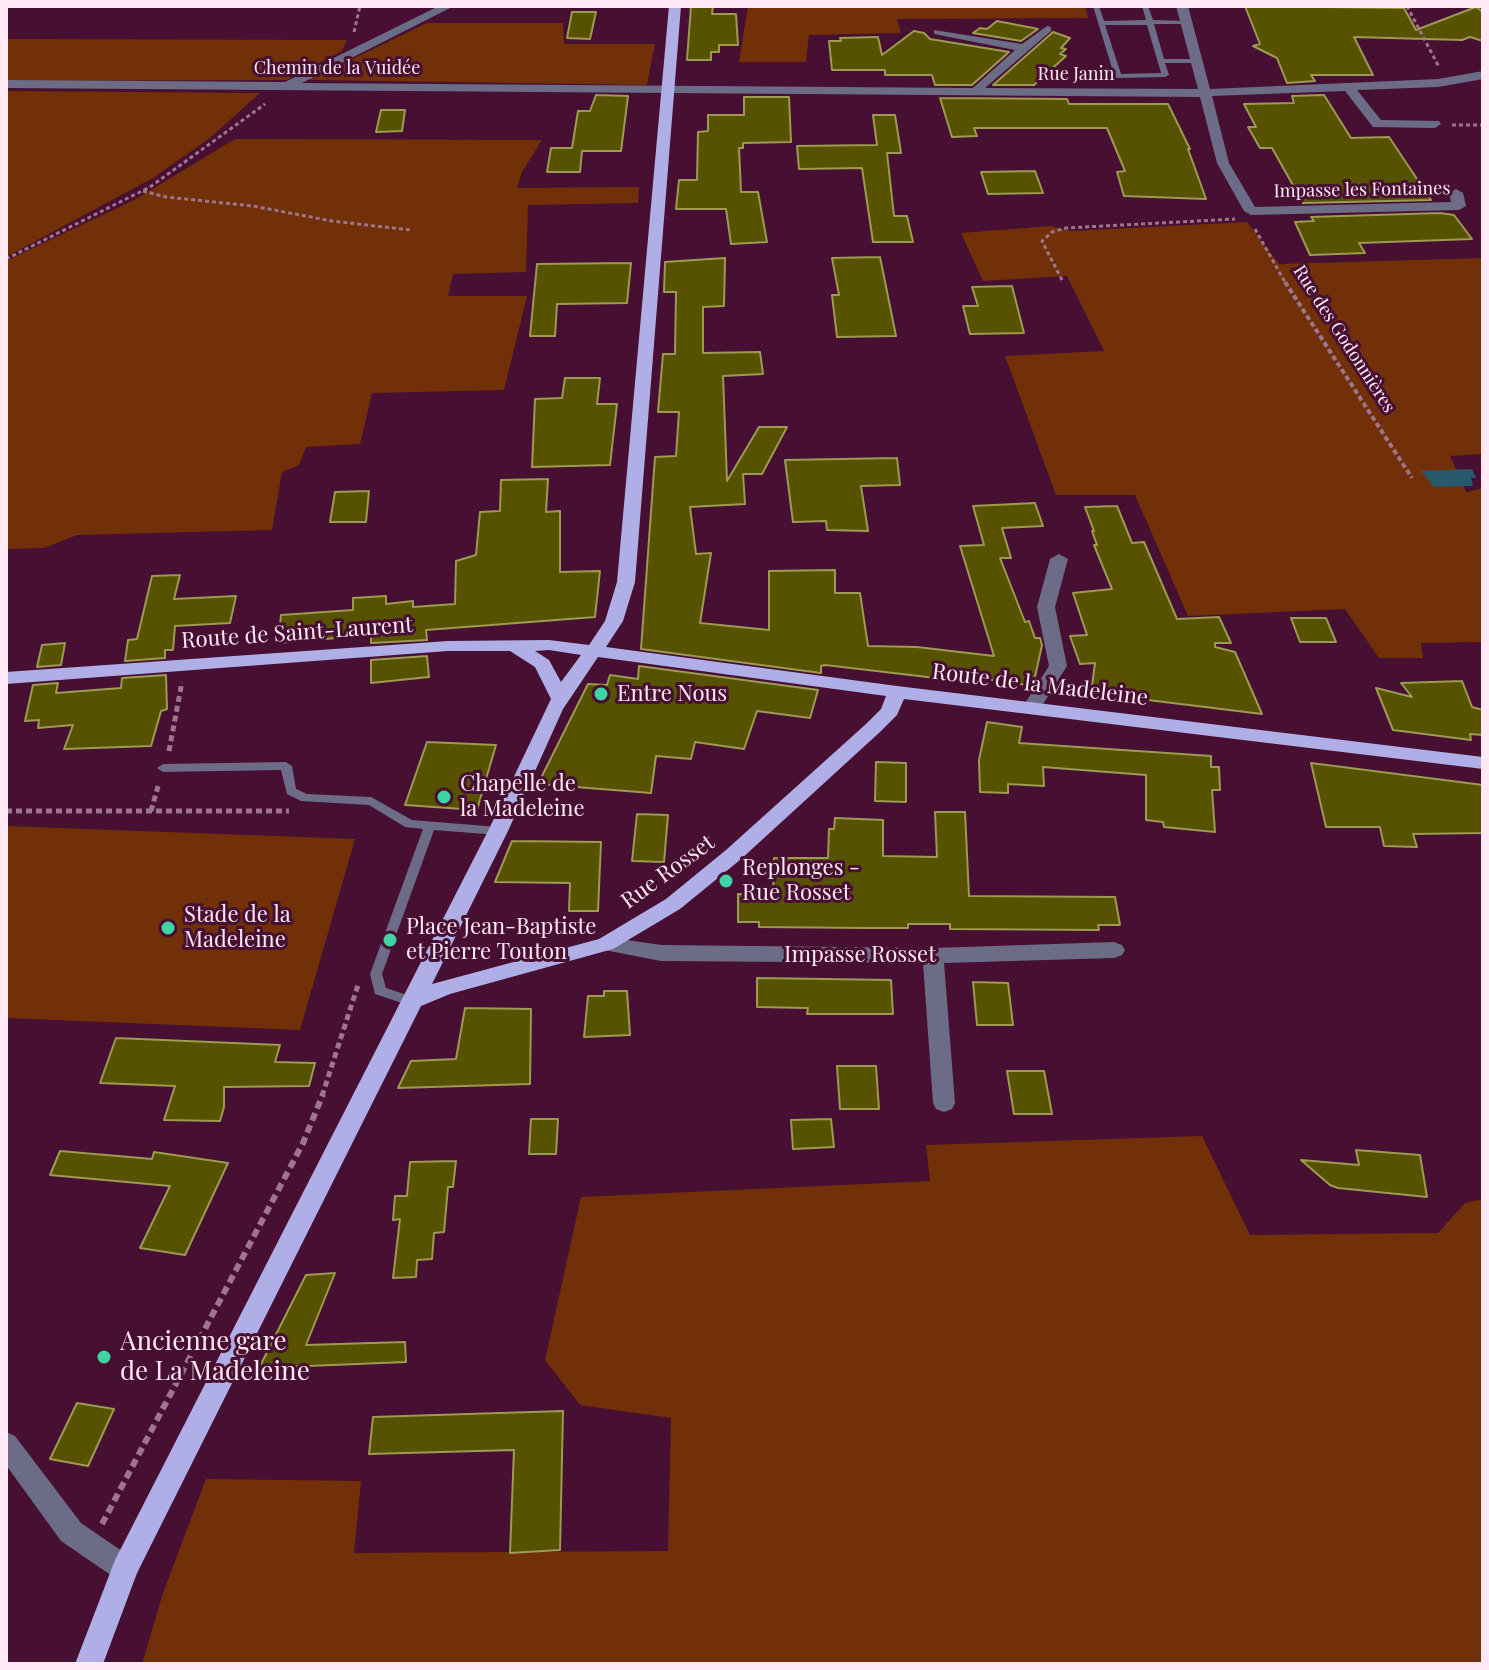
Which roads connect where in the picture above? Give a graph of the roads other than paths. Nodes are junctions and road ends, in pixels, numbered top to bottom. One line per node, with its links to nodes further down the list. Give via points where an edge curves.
1 (448, 6): 17 (street)
2 (675, 6): 18 (main road)
3 (1096, 6): 8 (lane)
4 (1145, 6): 6 (lane)
5 (1182, 6): 7 (street)
6 (1148, 22): 7 (lane); 8 (lane); 12 (lane)
7 (1185, 22): 13 (street)
8 (1101, 23): 15 (lane)
9 (1047, 29): 11 (street)
10 (938, 32): 11 (street)
11 (1023, 48): 20 (street)
12 (1162, 61): 13 (lane); 15 (lane, via 1165,75)
13 (1194, 61): 22 (street)
14 (1483, 75): 19 (street, Rue Janin)
15 (1118, 76): 21 (lane)
16 (6, 84): 17 (street, Chemin de la Vuidée)
17 (287, 86): 18 (street, Chemin de la Vuidée)
18 (669, 89): 20 (street, Rue Janin); 27 (main road, via 626,582 607,635)
19 (1350, 89): 22 (street, Rue Janin); 23 (street, via 1377,124)
20 (976, 92): 21 (street, Rue Janin)
21 (1122, 93): 22 (street, Rue Janin)
22 (1202, 93): 24 (street, Impasse les Fontaines, via 1223,163 1249,214 1459,206)
23 (1435, 124)
24 (1456, 193)
25 (1059, 559): 31 (street, via 1046,607 1058,666)
26 (513, 644): 27 (main road, Route de Saint-Laurent); 28 (main road, Route de Saint-Laurent); 30 (main road, via 543,664)
27 (592, 649): 29 (main road, Route de la Madeleine); 30 (main road)
28 (6, 678)
29 (897, 692): 31 (main road, Route de la Madeleine); 36 (main road, Rue Rosset, via 890,711 873,728 733,855 673,904)
30 (560, 698): 35 (main road)
31 (1031, 708): 32 (main road, Route de la Madeleine)
32 (1483, 763)
33 (163, 768): 34 (lane, via 286,766 291,791 305,798 371,801 409,824)
34 (430, 825): 35 (lane); 39 (lane, via 376,974 380,991)
35 (498, 831): 39 (main road)
36 (606, 944): 38 (street, Impasse Rosset, via 661,953); 39 (main road, Rue Rosset)
37 (1114, 950): 38 (street, Impasse Rosset)
38 (933, 956): 40 (street)
39 (411, 1001): 42 (main road)
40 (944, 1103)
41 (6, 1444): 42 (street, via 81,1538)
42 (125, 1569): 43 (main road)
43 (89, 1664)

